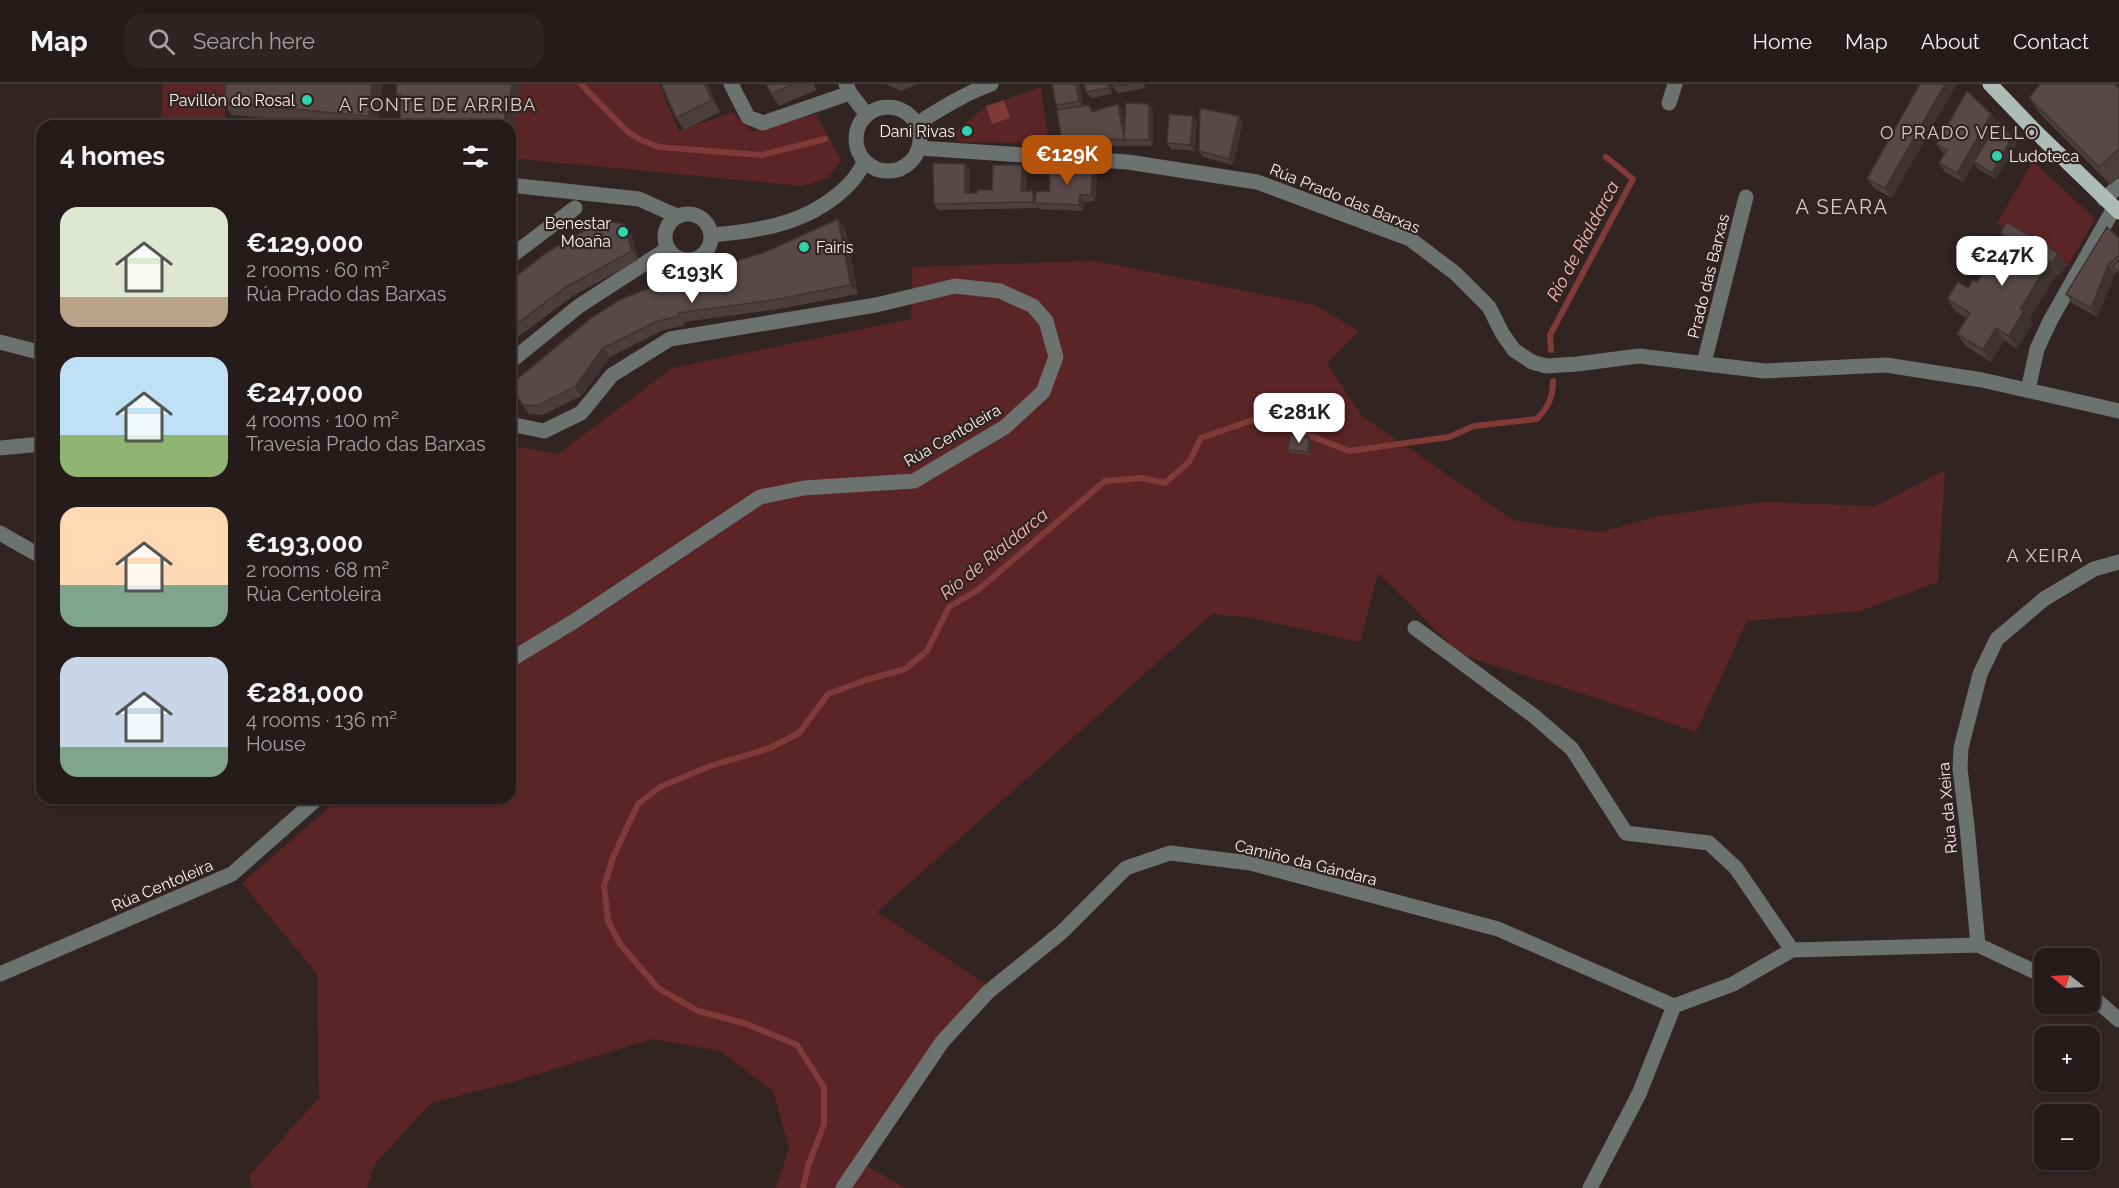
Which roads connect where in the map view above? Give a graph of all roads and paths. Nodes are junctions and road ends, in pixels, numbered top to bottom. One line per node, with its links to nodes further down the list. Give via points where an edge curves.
1 (731, 84): 5 (street, via 748,117 763,123)
2 (991, 84): 8 (street, via 947,104)
3 (1675, 84): 6 (street)
4 (1990, 84): 14 (main road)
5 (848, 88): 7 (street)
6 (1669, 103)
7 (867, 115): 8 (street, via 888,107 900,109); 10 (street, via 860,123 856,143)
8 (917, 124): 9 (street)
9 (919, 148): 10 (street, via 906,166 896,171 874,168); 23 (street, Rúa Prado das Barxas, via 1128,162 1257,182 1410,239 1455,273 1489,307 1514,350 1532,362 1546,366 1639,356)
10 (865, 161): 17 (street, via 853,181 800,218 752,232)
11 (516, 186): 16 (street, via 639,199)
12 (2119, 186): 14 (street)
13 (1746, 197): 23 (street, Prado das Barxas)
14 (2112, 206): 24 (street, via 2037,349)
15 (575, 208): 19 (street)
16 (677, 216): 17 (street, via 699,217); 18 (street, via 667,227)
17 (711, 235): 18 (street, via 708,249 698,258 684,261)
18 (667, 249): 22 (street, via 579,306)
19 (516, 252)
20 (0, 342): 21 (street)
21 (36, 351)
22 (516, 357)
23 (1704, 363): 24 (street, Rúa Prado das Barxas, via 1765,370 1887,365)
24 (2028, 390): 25 (street, Rúa Prado das Barxas)
25 (2119, 411)
26 (516, 425): 33 (street, Rúa Centoleira, via 544,431 581,413 612,375 670,339 876,305 955,286 1000,291 1033,306 1046,321 1056,357 1043,392 1005,427 914,481 804,488 760,497)
27 (36, 445): 28 (street)
28 (0, 448)
29 (0, 533): 30 (street)
30 (36, 554)
31 (2119, 562): 35 (street, Rúa da Xeira, via 2094,569 2044,598 1997,639 1980,674 1961,748 1960,769)
32 (1415, 628): 36 (street, via 1572,749 1626,833 1709,843 1736,868)
33 (516, 656)
34 (311, 804): 38 (street, Rúa Centoleira, via 232,874)
35 (1978, 945): 36 (street); 37 (street)
36 (1792, 950): 40 (street, via 1733,984)
37 (2034, 971)
38 (0, 974)
39 (2100, 1004): 41 (street)
40 (1674, 1006): 42 (street, Camiño da Gándara, via 1498,929 1250,863 1170,853 1126,868 1062,932 988,992 942,1041); 43 (street, via 1640,1094)
41 (2119, 1020)
42 (843, 1188)
43 (1590, 1188)

